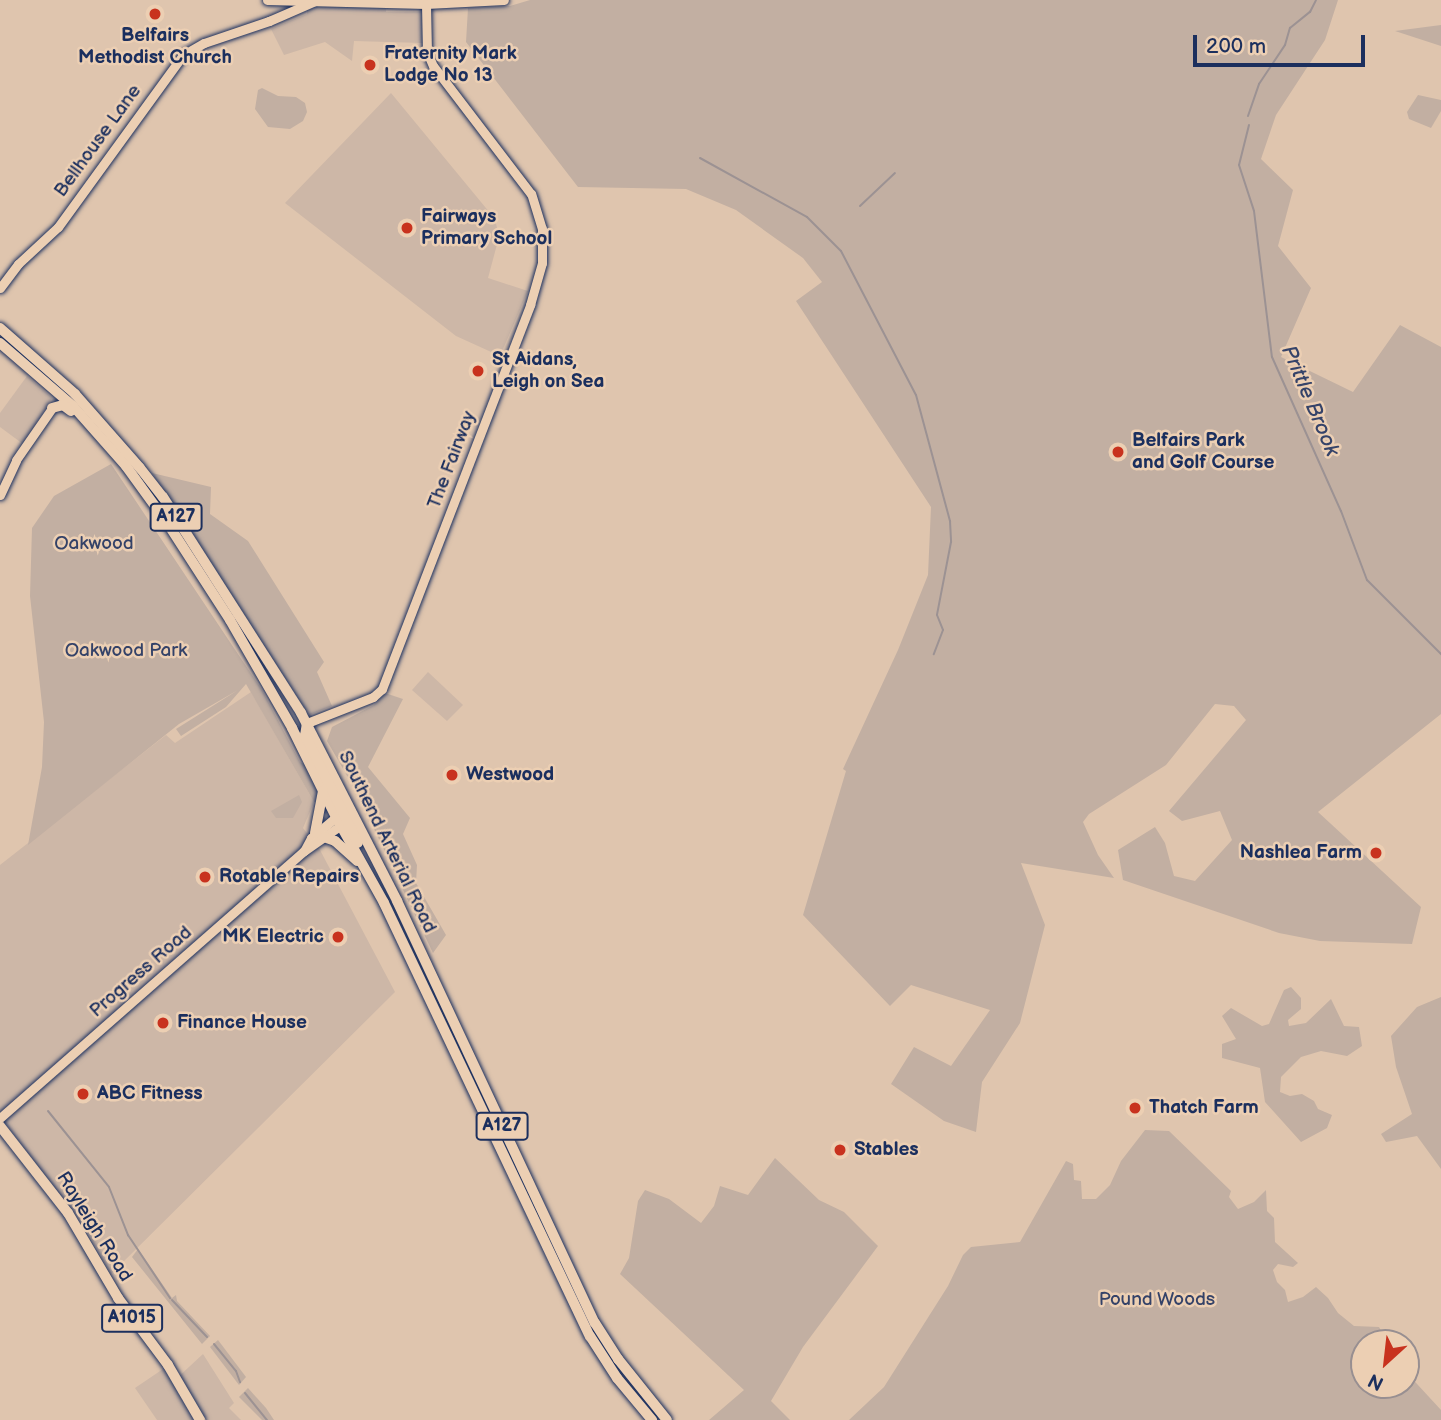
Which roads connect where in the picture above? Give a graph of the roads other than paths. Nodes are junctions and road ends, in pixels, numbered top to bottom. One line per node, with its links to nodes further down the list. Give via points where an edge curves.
1 (266, 0): 3 (street); 7 (street)
2 (504, 0): 5 (street)
3 (290, 1): 4 (street); 6 (street)
4 (315, 1): 5 (street); 6 (street, Bellhouse Lane)
5 (426, 4): 17 (street, The Fairway, via 427,52 433,66 531,194 542,229 542,263 530,305 382,689)
6 (291, 12): 7 (street, Bellhouse Lane)
7 (271, 17): 8 (street, Bellhouse Lane, via 204,43 177,61 58,227)
8 (0, 288)
9 (0, 328): 18 (highway, Southend Arterial Road / A127, via 75,394 141,468)
10 (0, 337): 12 (highway)
11 (0, 343): 12 (highway, Southend Arterial Road / A127)
12 (37, 372): 13 (highway, Southend Arterial Road / A127)
13 (54, 388): 14 (highway); 15 (highway, Southend Arterial Road / A127)
14 (52, 408): 15 (highway, via 65,406); 16 (street, via 16,460)
15 (102, 438): 20 (highway, Southend Arterial Road / A127, via 147,493 230,620)
16 (0, 495)
17 (327, 715): 18 (street, The Fairway); 19 (street)
18 (307, 723): 19 (highway, Southend Arterial Road / A127); 21 (highway, via 305,736)
19 (315, 737): 21 (highway, Southend Arterial Road / A127, via 330,764)
20 (321, 785): 21 (highway, Southend Arterial Road / A127); 22 (highway)
21 (346, 816): 22 (street, Progress Road); 23 (highway, Southend Arterial Road / A127); 24 (highway); 29 (highway, Southend Arterial Road / A127, via 595,1323)
22 (320, 835): 23 (highway, via 335,841); 25 (street, Progress Road)
23 (365, 867): 24 (highway, Southend Arterial Road / A127)
24 (384, 902): 28 (highway, Southend Arterial Road / A127, via 580,1317 609,1366)
25 (0, 1118)
26 (0, 1126): 27 (main road, Rayleigh Road / A1015, via 68,1213 118,1298 168,1365)
27 (200, 1420)
28 (653, 1420)
29 (667, 1420)

